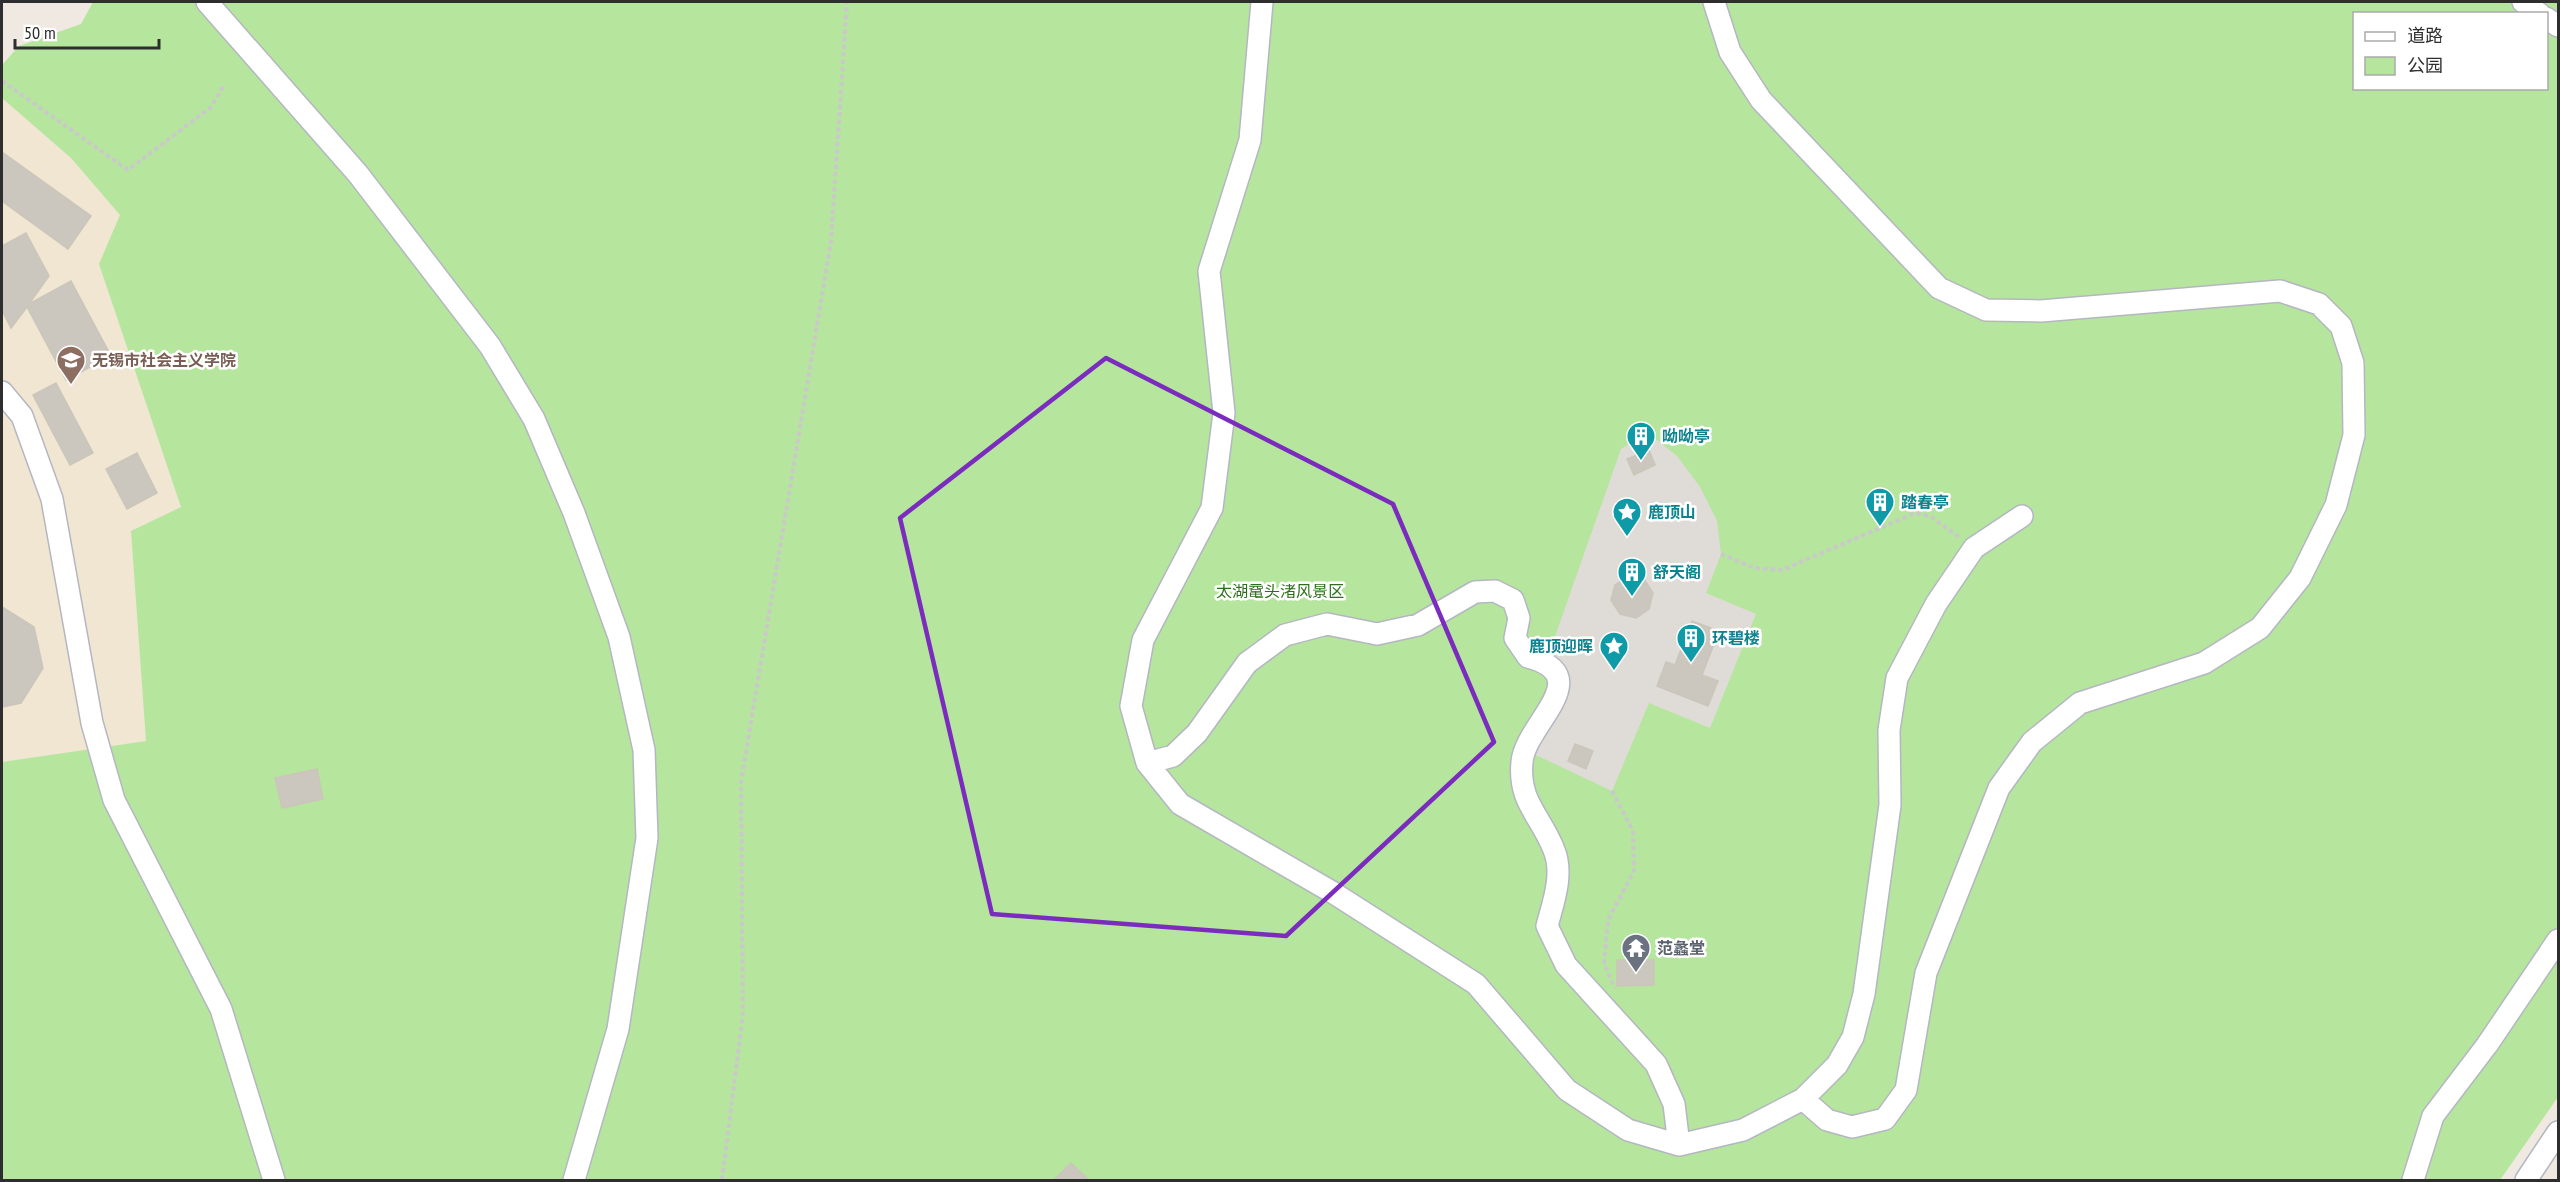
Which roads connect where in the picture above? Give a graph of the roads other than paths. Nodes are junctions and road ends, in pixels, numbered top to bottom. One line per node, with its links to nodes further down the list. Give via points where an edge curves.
1 (207, 2): 14 (street, via 358,174 490,346 534,419 574,513 619,637 645,750 647,838 618,1029)
2 (1262, 2): 8 (street, via 1250,140 1209,271 1224,413 1212,508 1143,640 1131,706)
3 (1714, 2): 10 (street, via 1730,52 1761,100 1939,288 1986,310 2041,311 2280,291 2319,304 2341,326 2353,363 2354,435 2336,505 2300,578 2260,628 2204,663 2080,703 2032,742 1999,788 1926,974 1906,1090 1885,1119 1852,1127 1827,1120)
4 (2523, 2): 5 (street)
5 (2537, 12)
6 (2, 392): 13 (street, via 22,416 52,499 92,723 114,800 221,1009)
7 (2022, 516): 10 (street, via 1974,548 1936,604 1897,678 1889,730 1890,805 1864,994 1853,1037 1837,1065)
8 (1147, 763): 12 (street, via 1180,804 1332,892 1476,984 1567,1090 1628,1130); 12 (street, via 1173,756 1197,733 1247,663 1285,634 1327,624 1377,634 1418,625 1475,592 1495,591 1513,600 1519,618 1515,638 1528,657 1545,662 1558,676 1560,692 1523,749 1520,781 1530,810 1555,851 1558,888 1546,926 1566,965 1656,1064 1674,1104)
9 (2559, 940): 15 (street, via 2433,1116)
10 (1803, 1099): 12 (street, via 1743,1130)
11 (2559, 1132): 16 (street)
12 (1679, 1145)
13 (274, 1180)
14 (573, 1180)
15 (2413, 1180)
16 (2526, 1180)

